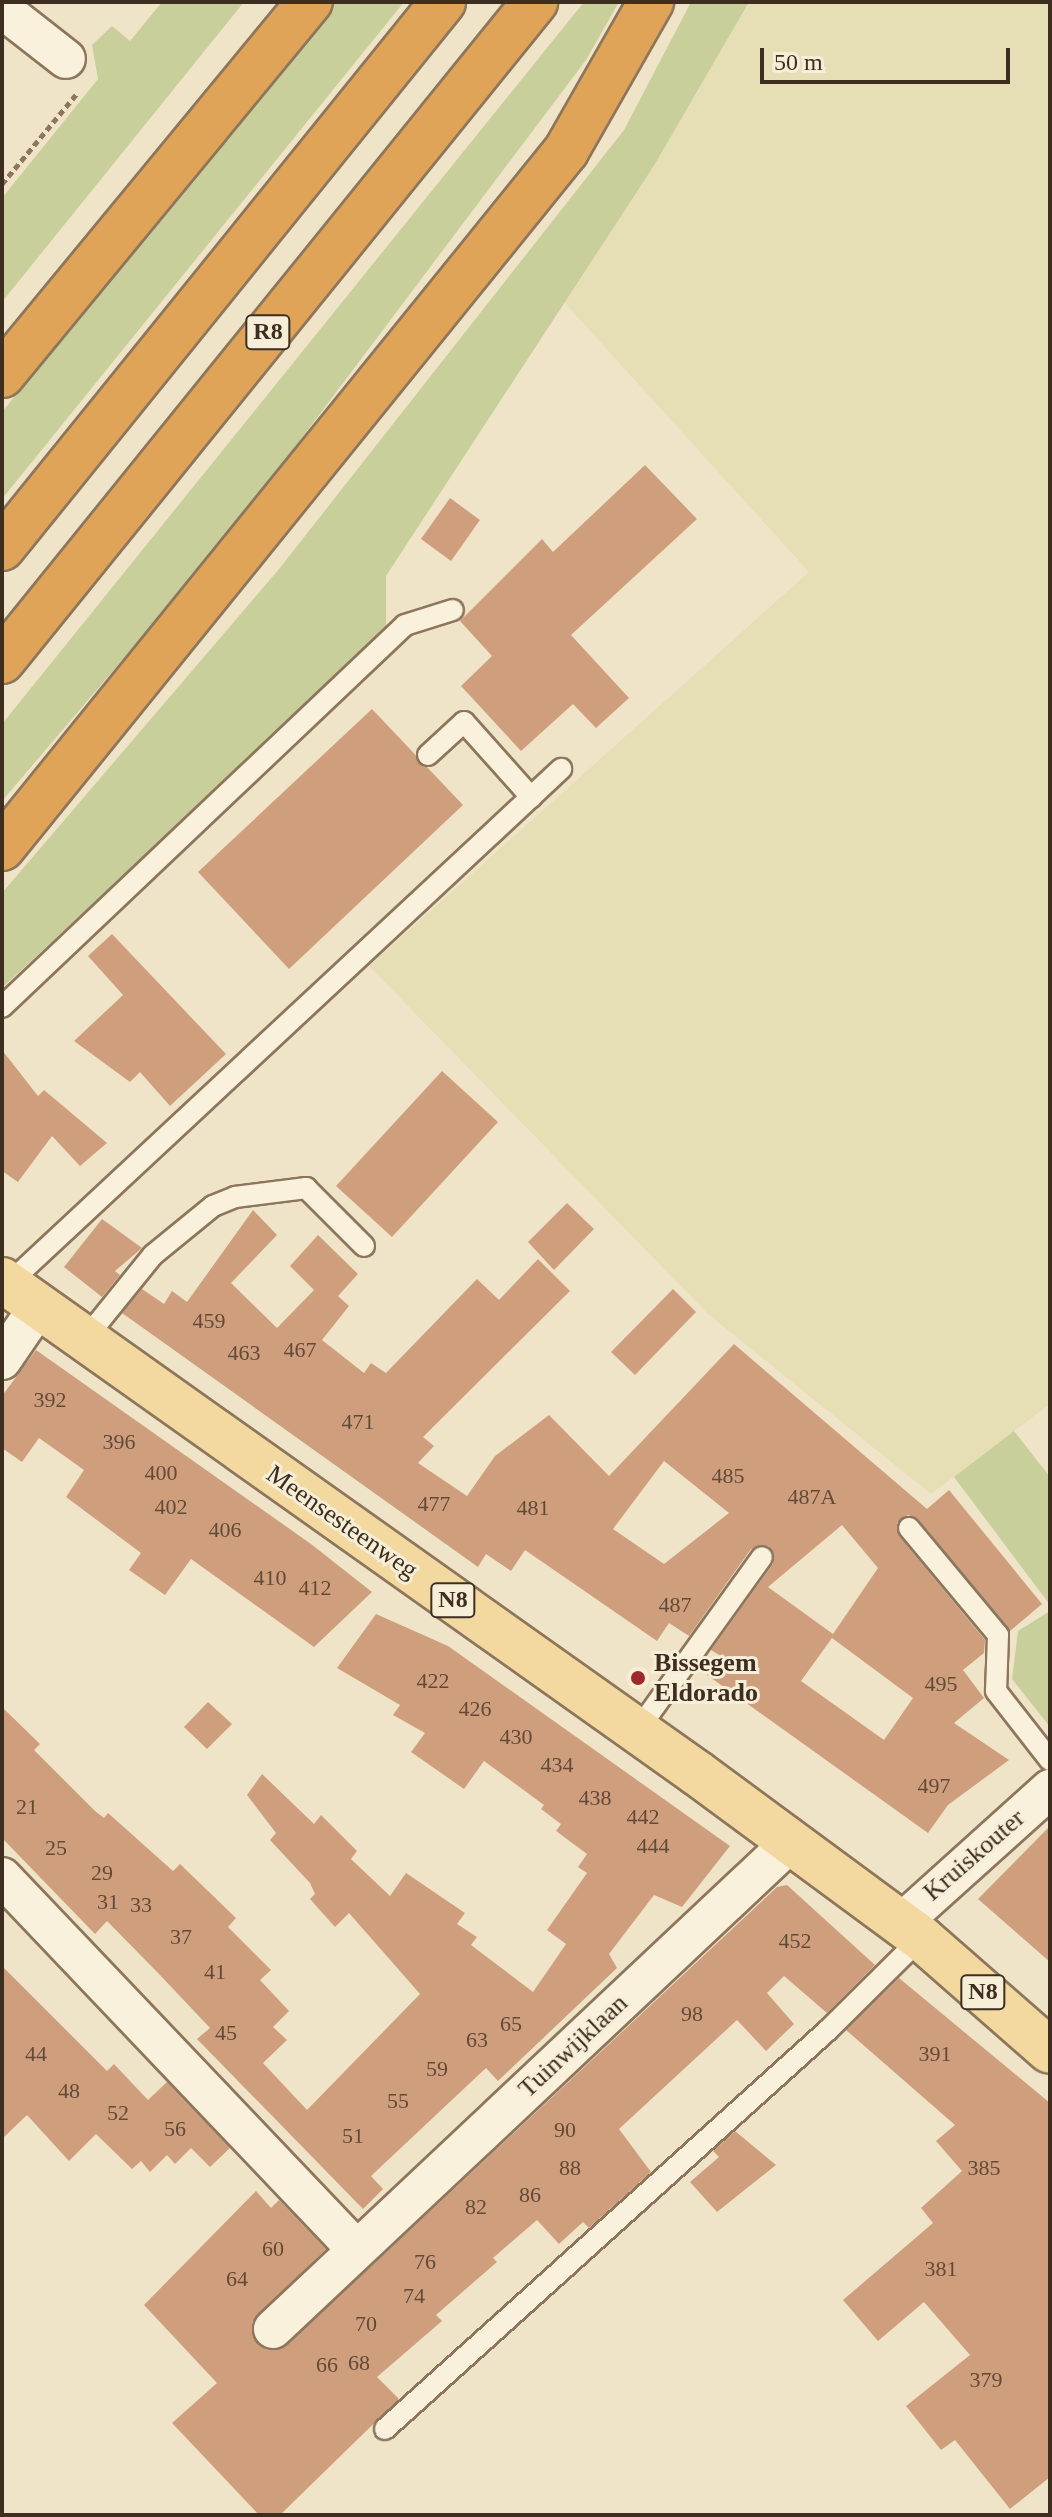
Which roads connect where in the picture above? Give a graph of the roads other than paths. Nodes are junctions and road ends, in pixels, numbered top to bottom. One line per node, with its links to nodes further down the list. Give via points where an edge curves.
1 (310, 2): 7 (highway)
2 (443, 2): 8 (highway)
3 (535, 2): 10 (highway, R8)
4 (651, 2): 14 (highway, via 566,151)
5 (2, 9): 6 (street)
6 (66, 59)
7 (2, 375)
8 (2, 548)
9 (453, 610): 15 (lane, via 405,625)
10 (2, 661)
11 (428, 755): 13 (lane, via 464,722)
12 (561, 769): 13 (lane)
13 (531, 797): 17 (lane)
14 (2, 848)
15 (2, 1007)
16 (364, 1246): 18 (lane, via 306,1188 235,1197 213,1206 153,1255)
17 (16, 1290): 18 (main road, Meensesteenweg / N8); 19 (street)
18 (85, 1339): 22 (main road, Meensesteenweg / N8)
19 (2, 1360)
20 (909, 1528): 23 (lane, via 998,1635 996,1691)
21 (762, 1557): 22 (lane)
22 (637, 1731): 25 (main road, Meensesteenweg / N8)
23 (1050, 1760)
24 (1050, 1789): 27 (street, Kruiskouter)
25 (790, 1843): 27 (main road, Meensesteenweg / N8); 29 (street, Tuinwijklaan)
26 (2, 1877): 29 (street)
27 (912, 1932): 28 (main road, N8); 31 (lane, via 827,2031)
28 (1050, 2051)
29 (356, 2249): 30 (street, Tuinwijklaan)
30 (273, 2329)
31 (385, 2429)

